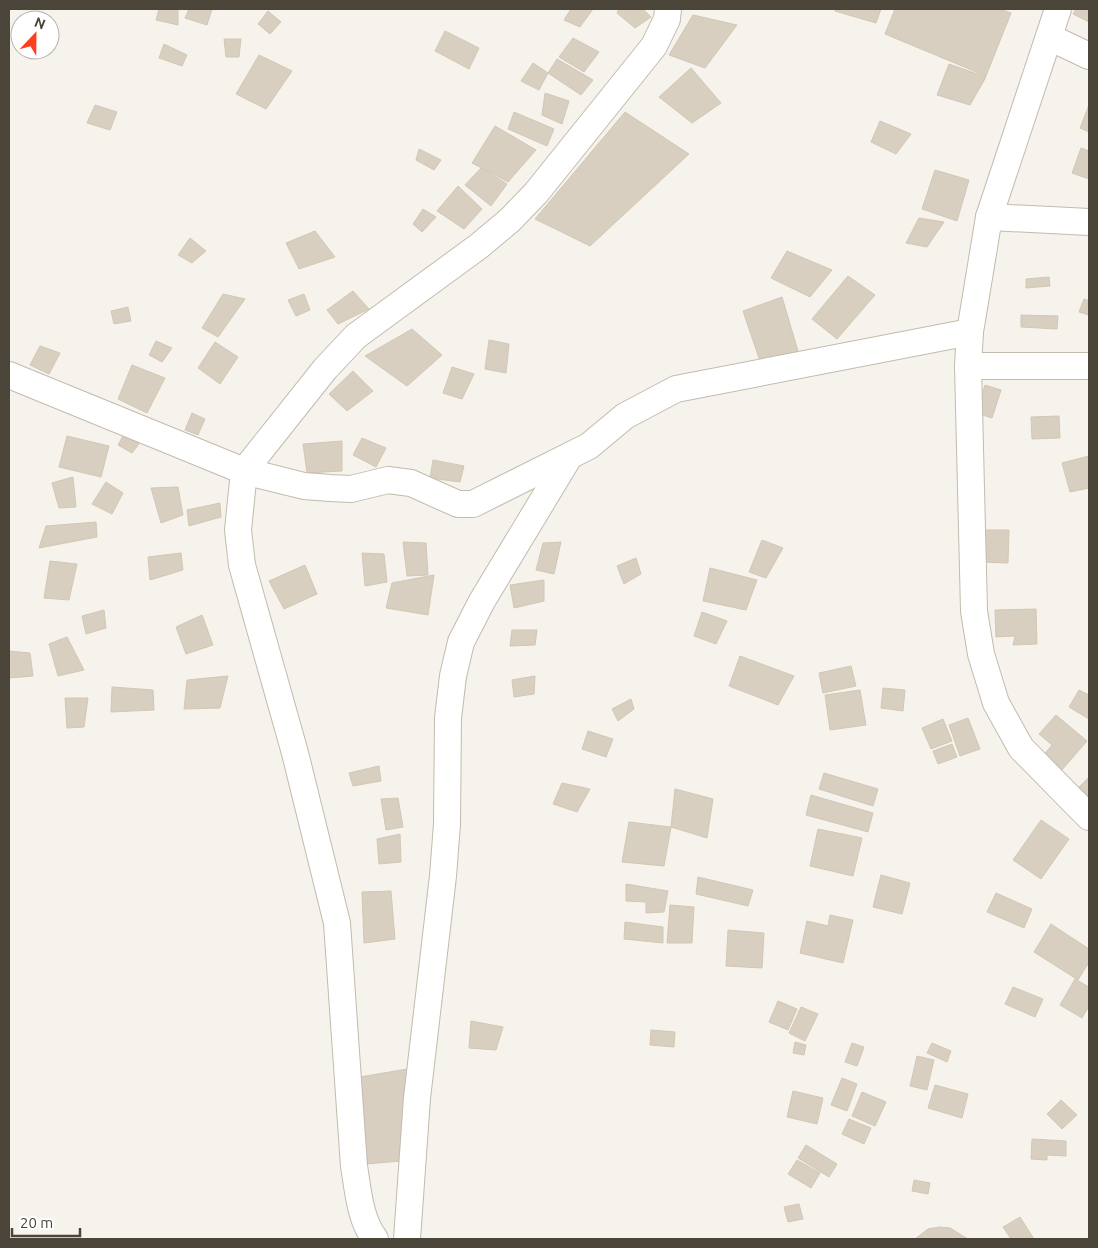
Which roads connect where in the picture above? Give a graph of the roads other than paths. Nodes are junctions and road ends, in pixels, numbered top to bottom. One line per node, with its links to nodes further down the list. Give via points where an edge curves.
1 (668, 9): 12 (street, via 654,46 536,193 479,246 356,336 325,369)
2 (1058, 9): 3 (street)
3 (1049, 37): 4 (street); 5 (street)
4 (1089, 56)
5 (989, 217): 6 (street); 7 (street)
6 (1089, 222)
7 (970, 332): 8 (street); 11 (street, via 676,389 625,416 604,436)
8 (968, 366): 9 (street); 13 (street, via 974,611 981,654 996,703 1021,748)
9 (1089, 366)
10 (9, 375): 12 (street)
11 (569, 457): 12 (street, via 473,504 458,504 411,483 388,480 351,489 330,488 304,486); 15 (street, via 460,642 448,718 443,876 418,1098)
12 (244, 471): 14 (street, via 238,530 242,566 295,753 337,923 354,1166 360,1204)
13 (1089, 817)
14 (375, 1239)
15 (407, 1239)

